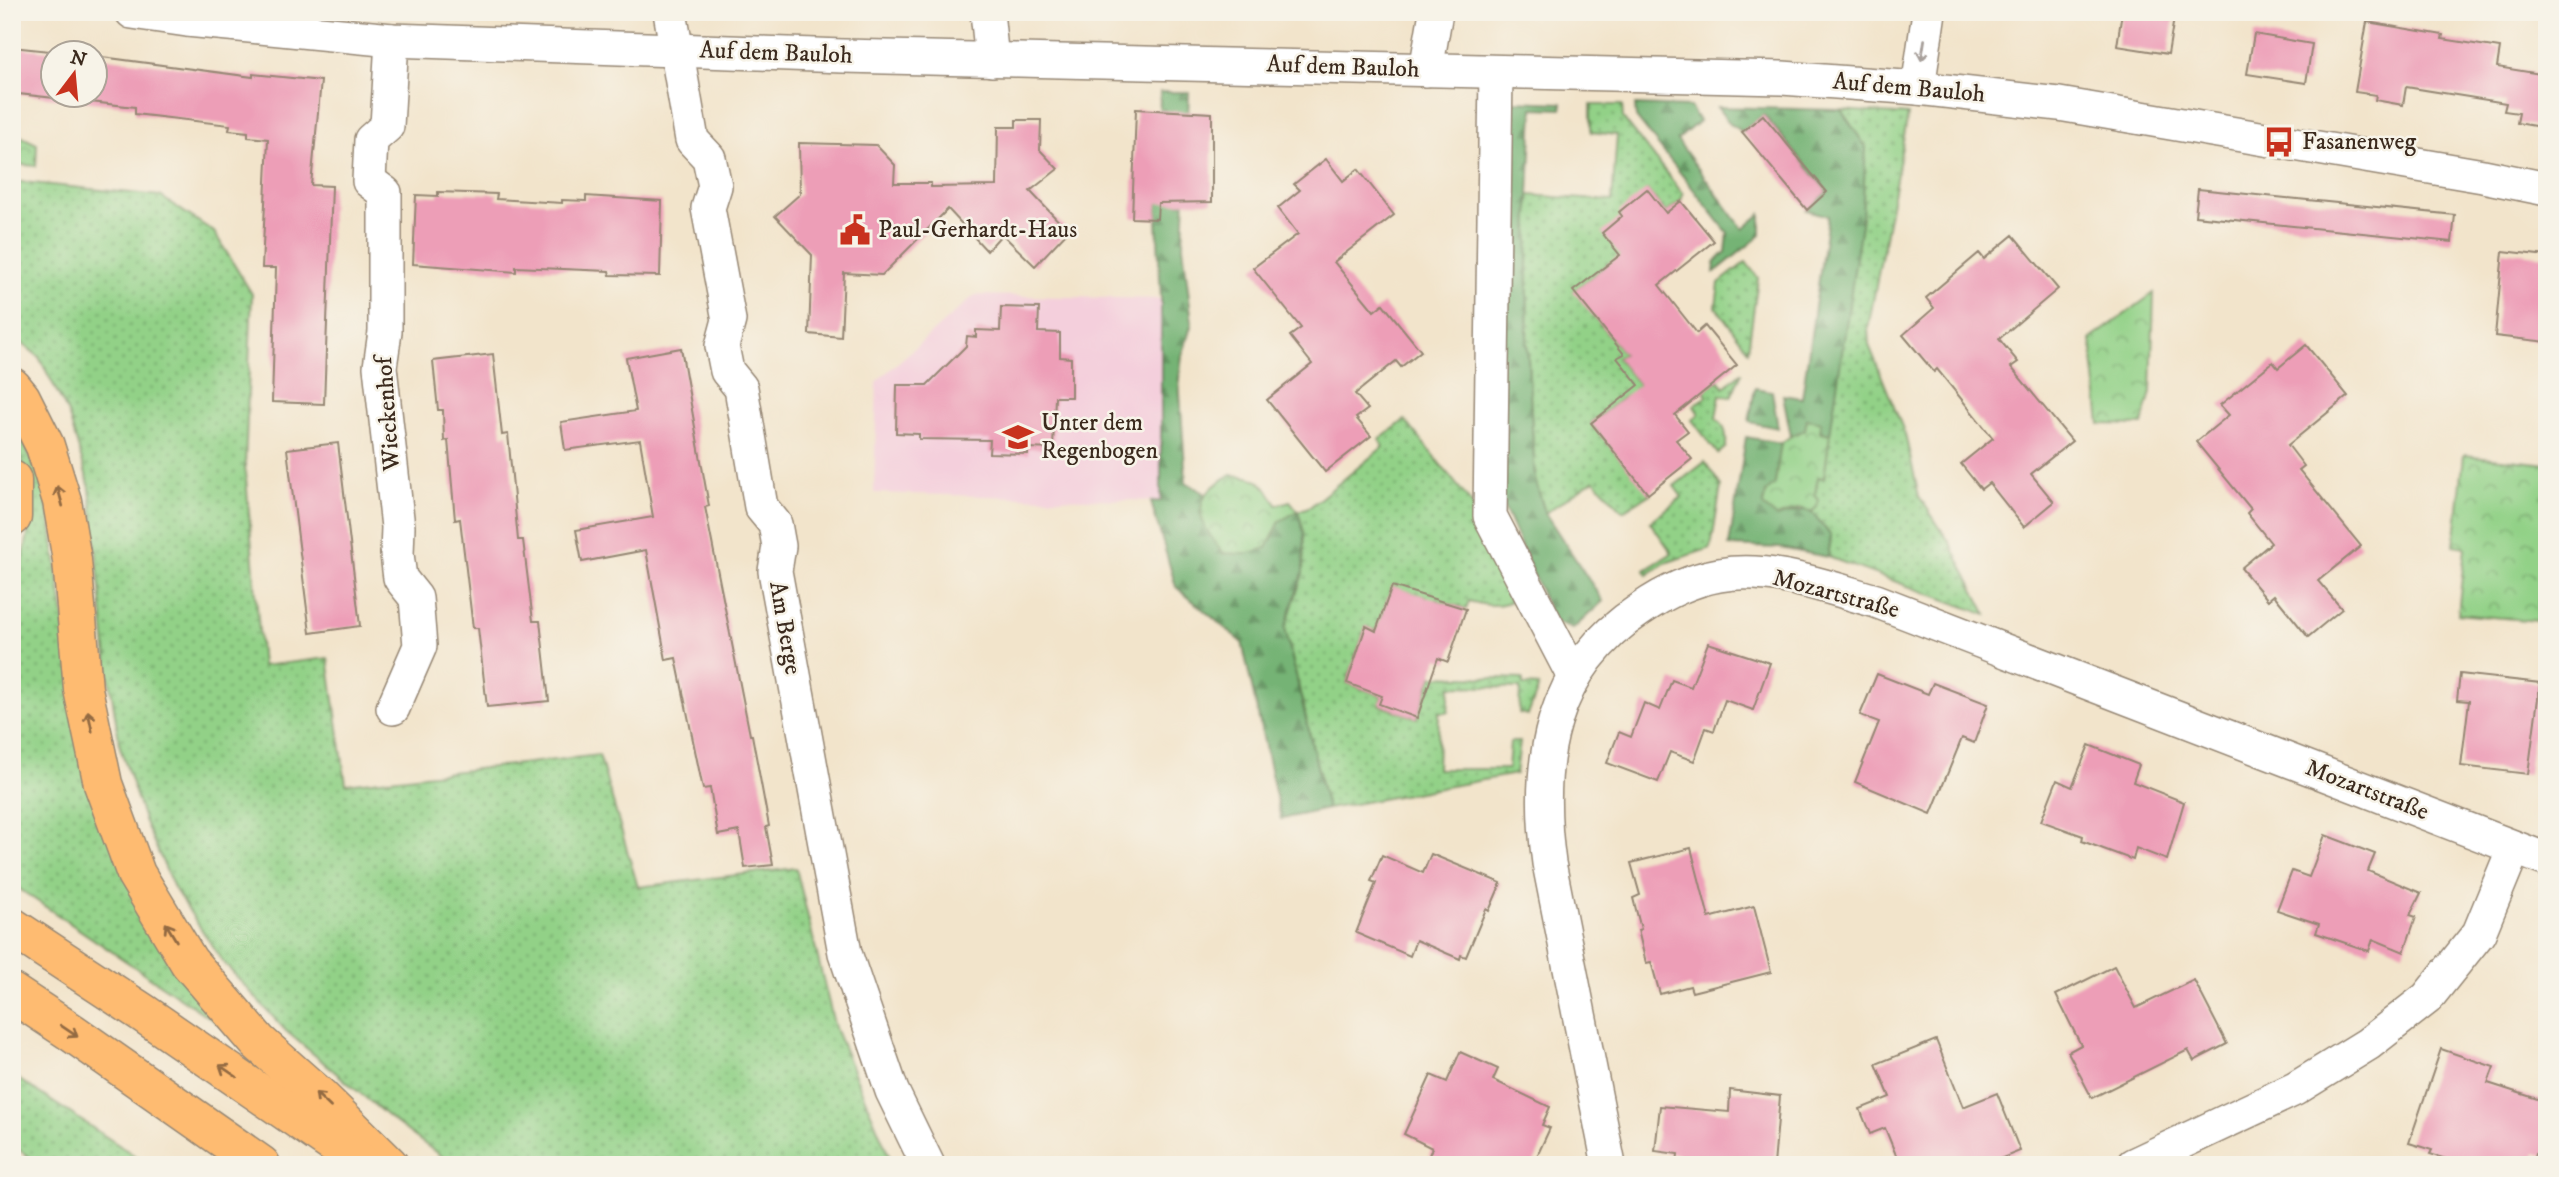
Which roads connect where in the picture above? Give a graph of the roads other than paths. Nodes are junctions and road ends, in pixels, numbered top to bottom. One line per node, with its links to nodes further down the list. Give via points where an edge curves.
1 (132, 12): 6 (street, Auf dem Bauloh)
2 (670, 12): 8 (street, Am Berge)
3 (987, 12): 9 (street)
4 (1436, 12): 10 (street)
5 (1929, 12): 12 (street, one-way to 12)
6 (187, 16): 7 (street, Auf dem Bauloh)
7 (392, 40): 8 (street, Auf dem Bauloh); 18 (street, Wieckenhof, via 387,126 371,140 369,181 385,193 385,332 380,367 400,578 416,598 420,646)
8 (677, 49): 9 (street, Auf dem Bauloh); 26 (street, Am Berge, via 692,140 709,158 715,186 708,208 729,320 722,346 727,371 741,388 761,507 775,524 779,546 775,571 845,953 892,1091)
9 (992, 60): 10 (street, Auf dem Bauloh)
10 (1426, 70): 11 (street, Auf dem Bauloh)
11 (1496, 72): 12 (street, Auf dem Bauloh, via 1769,77); 17 (street, via 1490,516)
12 (1918, 88): 13 (street, Auf dem Bauloh, via 2129,115)
13 (2547, 189)
14 (12, 387): 25 (highway, one-way to 14, via 258,1042 189,962 136,874 103,784 83,689 62,501 45,446)
15 (12, 480): 16 (highway)
16 (12, 517)
17 (1574, 677): 19 (street, Mozartstraße, via 1619,623 1683,585 1719,575 1793,578 1876,601); 27 (street, Mozartstraße, via 1550,731 1543,814)
18 (393, 708)
19 (2514, 848): 20 (street, Mozartstraße); 28 (street, via 2479,933 2427,998 2368,1044 2295,1089)
20 (2547, 860)
21 (12, 927): 24 (highway, one-way to 21)
22 (12, 993): 23 (highway, one-way to 23)
23 (261, 1165)
24 (365, 1165)
25 (389, 1165)
26 (928, 1165)
27 (1609, 1165)
28 (2133, 1165)

